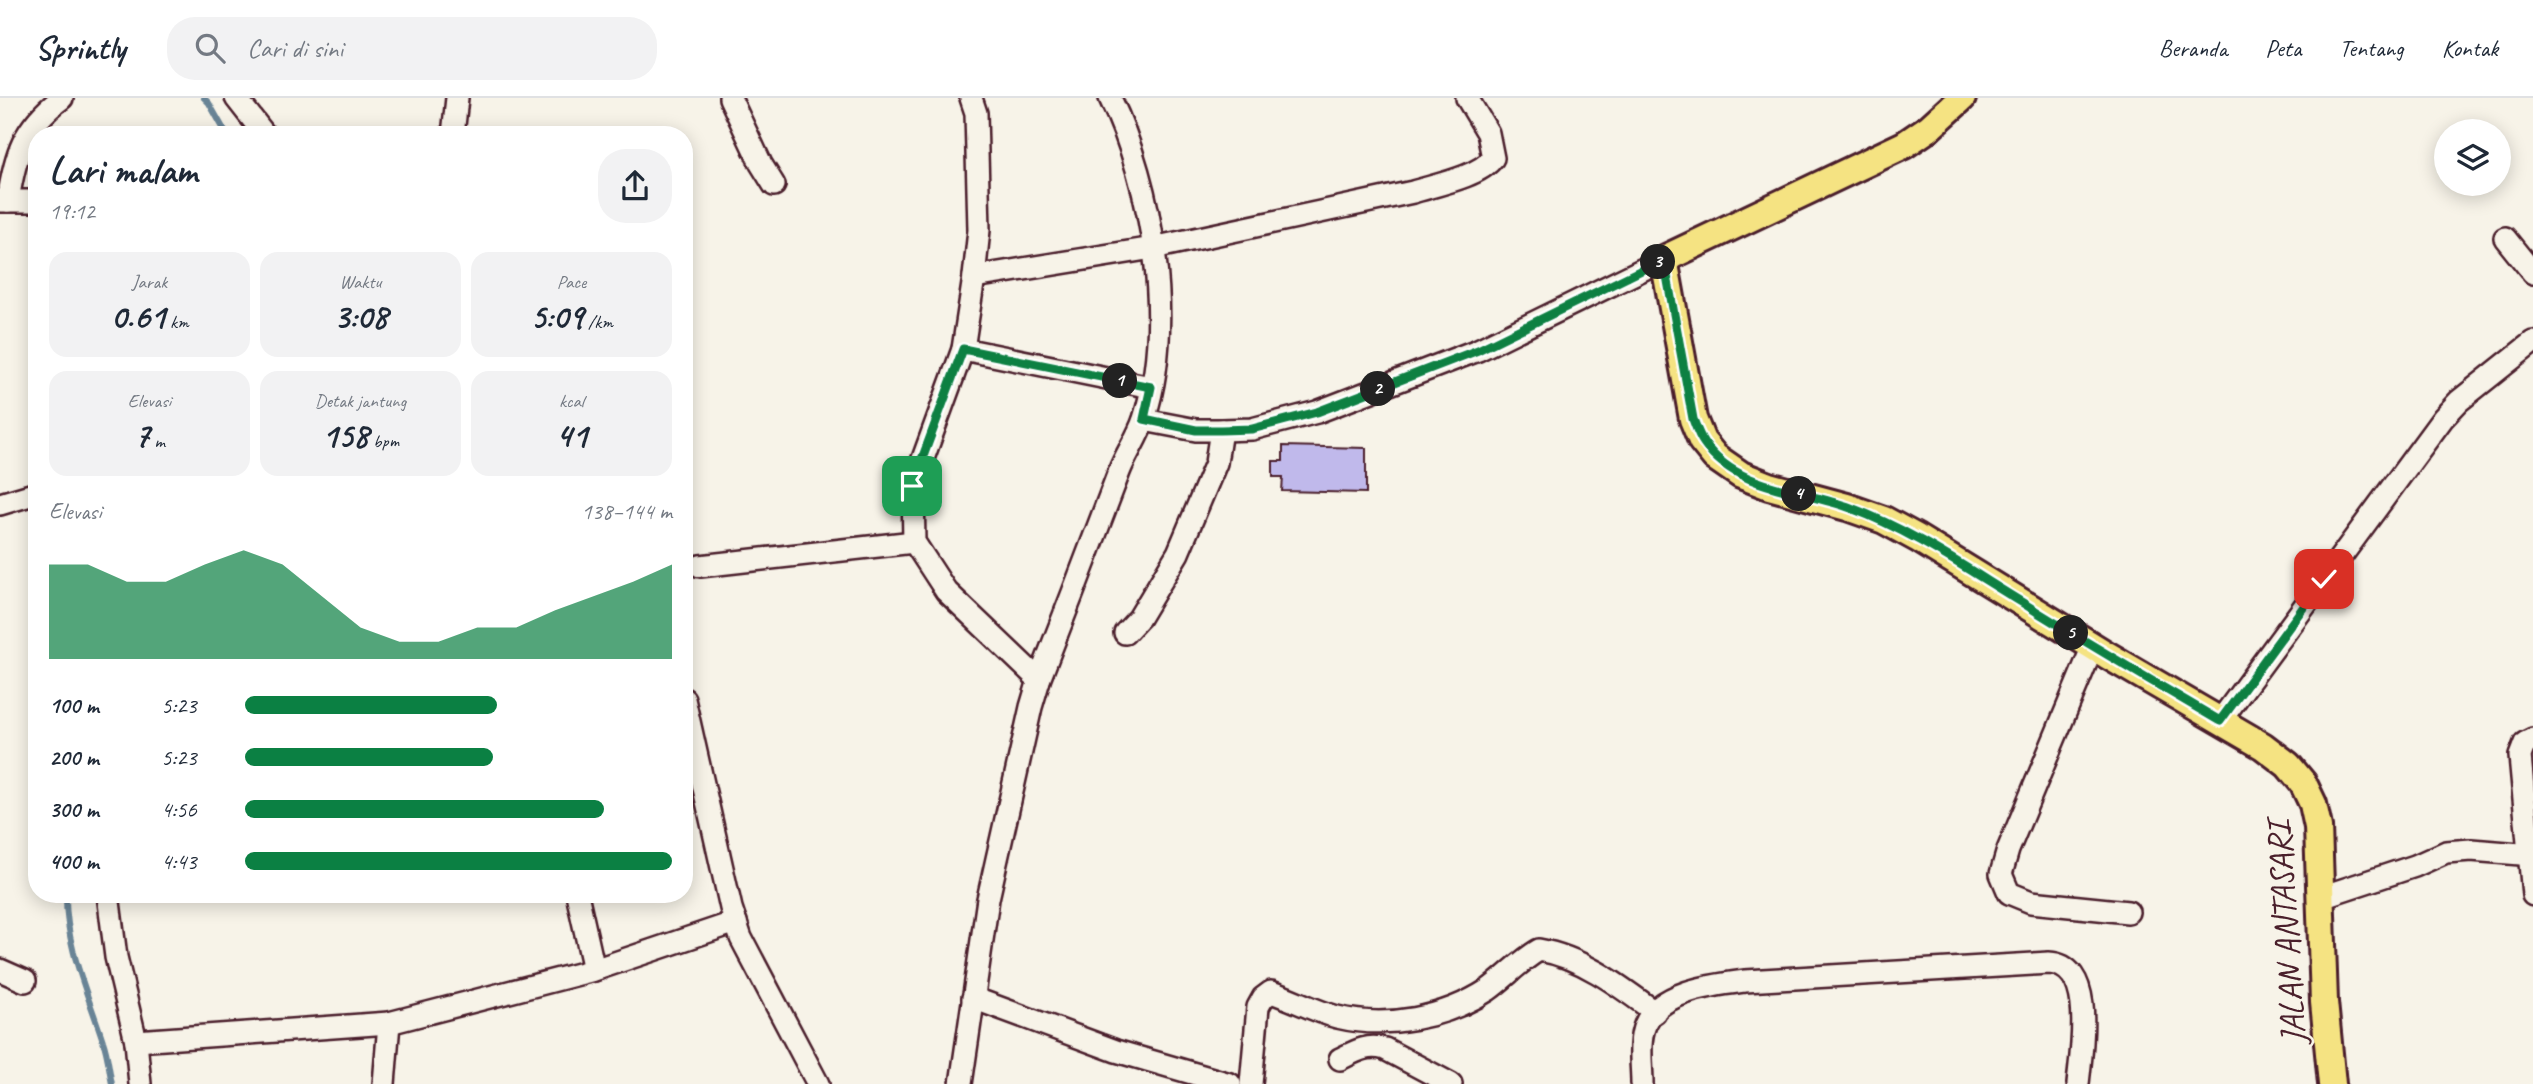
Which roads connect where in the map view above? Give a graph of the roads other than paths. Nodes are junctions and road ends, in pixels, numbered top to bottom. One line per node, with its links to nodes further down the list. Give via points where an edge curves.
1 (62, 98): 9 (street)
2 (236, 98): 10 (street)
3 (457, 98): 11 (street)
4 (730, 98): 13 (street)
5 (971, 98): 20 (street, via 976,113 979,230)
6 (1110, 98): 17 (street, via 1143,190)
7 (1467, 98): 17 (street, via 1493,149 1493,158 1482,169 1413,192)
8 (1962, 98): 18 (main road, via 1904,145)
9 (35, 126)
10 (258, 126)
11 (454, 126)
12 (28, 136): 14 (street, via 13,163)
13 (774, 185)
14 (4, 201): 15 (street)
15 (28, 201)
16 (2505, 238): 19 (street)
17 (1153, 248): 20 (street); 23 (street, via 1159,313)
18 (1664, 259): 25 (street, via 1478,350 1372,392 1285,422); 31 (main road, JALAN ANTASARI, via 1693,419 1714,457 1769,486 1884,520)
19 (2533, 273)
20 (974, 277): 22 (street)
21 (2533, 342): 33 (street, via 2443,418)
22 (963, 349): 23 (street); 28 (street, via 912,486)
23 (1151, 387): 24 (street)
24 (1144, 419): 25 (street, via 1196,430); 32 (street, via 1121,466)
25 (1221, 430): 30 (street, via 1216,463 1178,553)
26 (28, 496): 27 (street)
27 (0, 504)
28 (914, 542): 29 (street); 32 (street, via 946,591)
29 (699, 565)
30 (1125, 633)
31 (2093, 646): 33 (main road, JALAN ANTASARI); 41 (street, via 2001,874 2009,893 2031,902)
32 (1039, 680): 46 (street, via 988,899)
33 (2220, 721): 38 (main road, JALAN ANTASARI, via 2263,746 2303,783 2319,827)
34 (2533, 740): 36 (street, via 2525,743 2520,756)
35 (693, 770): 42 (street)
36 (2531, 855): 37 (street); 38 (street, via 2446,852)
37 (2533, 895)
38 (2321, 897): 60 (main road, JALAN ANTASARI)
39 (109, 903): 49 (street, via 116,957)
40 (579, 903): 44 (street)
41 (2128, 912)
42 (736, 922): 44 (street); 53 (street)
43 (0, 970): 45 (street)
44 (594, 971): 48 (street)
45 (25, 981)
46 (972, 998): 54 (street); 55 (street, via 1116,1051)
47 (1655, 1012): 56 (street, via 1568,957 1539,950 1489,989 1456,1007 1413,1019 1366,1022 1336,1017 1271,992 1258,1007); 58 (street, via 1645,1023 1641,1043); 59 (street, via 1682,994 1745,981 2061,963 2070,971 2082,1001)
48 (389, 1023): 49 (street); 52 (street)
49 (136, 1041): 51 (street)
50 (1340, 1059): 57 (street, via 1374,1046)
51 (140, 1084)
52 (384, 1084)
53 (818, 1084)
54 (961, 1084)
55 (1230, 1084)
56 (1251, 1084)
57 (1451, 1084)
58 (1642, 1084)
59 (2078, 1084)
60 (2332, 1084)

